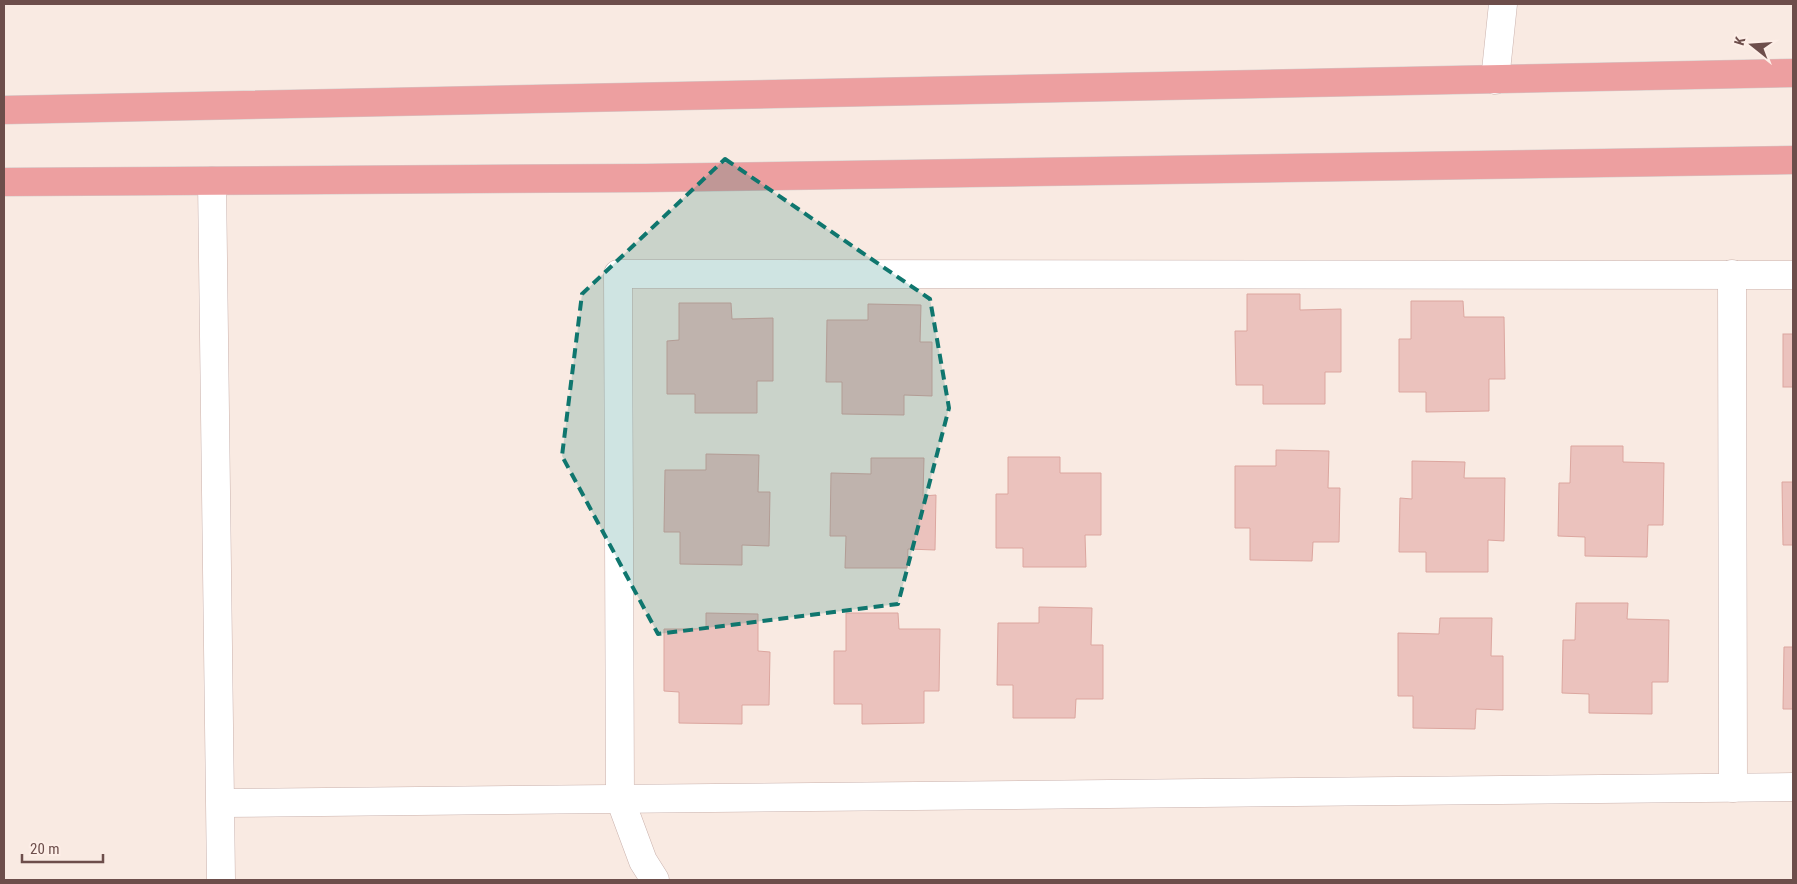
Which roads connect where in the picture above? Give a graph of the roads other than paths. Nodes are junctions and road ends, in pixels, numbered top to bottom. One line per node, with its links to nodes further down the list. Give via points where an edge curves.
1 (1503, 4): 3 (street)
2 (1793, 73): 3 (highway)
3 (1495, 80): 4 (highway)
4 (4, 110)
5 (1793, 160): 6 (highway, via 666,178)
6 (212, 181): 7 (highway); 13 (street)
7 (4, 182)
8 (1732, 274): 9 (street); 11 (street); 12 (street, via 618,274)
9 (1793, 275)
10 (1793, 787): 11 (street)
11 (1733, 788): 12 (street)
12 (620, 799): 13 (street); 15 (street, via 643,861)
13 (220, 802): 14 (street)
14 (221, 880)
15 (655, 880)

